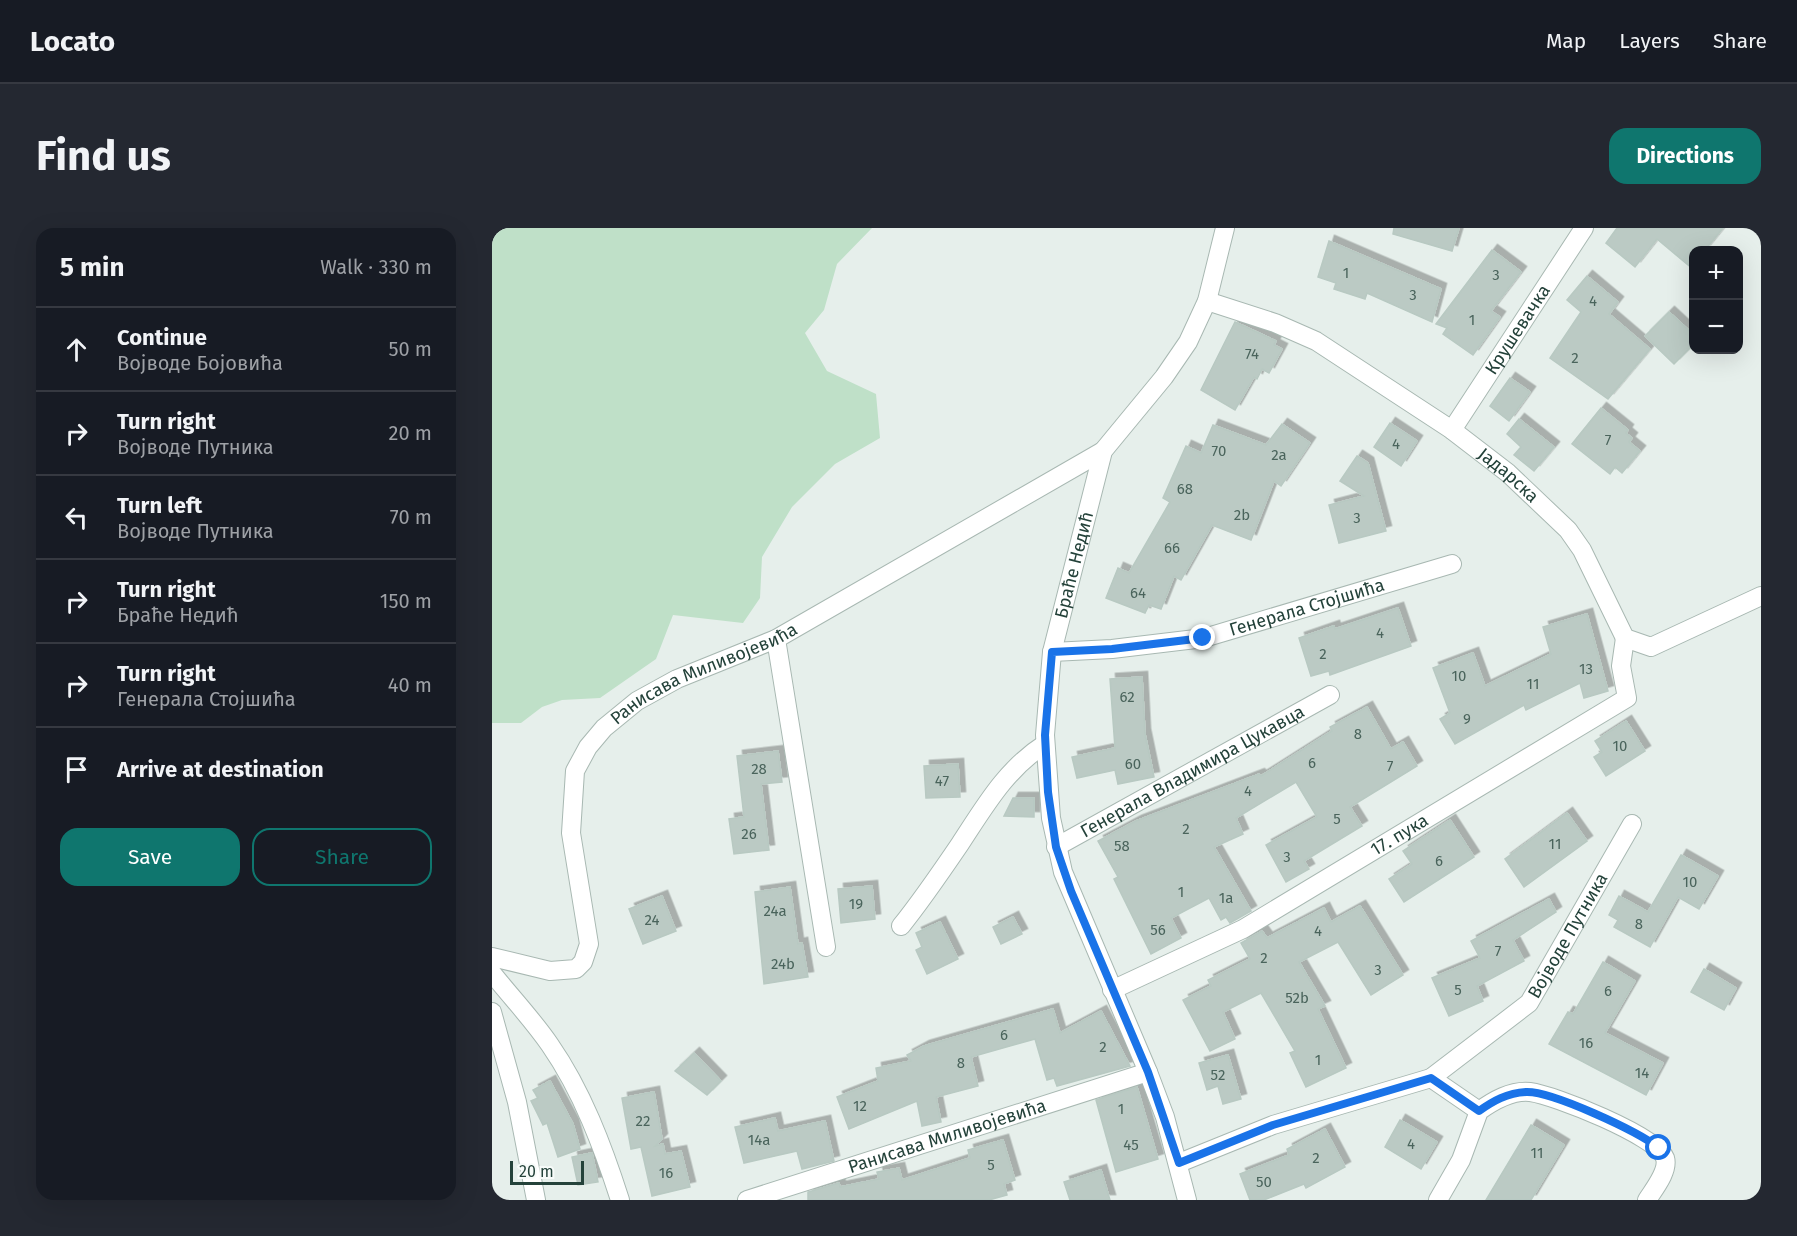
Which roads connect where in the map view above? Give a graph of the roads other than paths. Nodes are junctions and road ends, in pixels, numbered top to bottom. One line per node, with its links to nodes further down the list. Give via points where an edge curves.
1 (1225, 228): 3 (street, Браће Недић)
2 (1584, 228): 4 (street, Крушевачка)
3 (1207, 301): 4 (street, Јадарска, via 1305,335); 5 (street, Браће Недић, via 1188,342 1164,377)
4 (1452, 430): 8 (street, Јадарска, via 1508,473 1568,530 1599,580)
5 (1103, 451): 9 (street, Ранисава Миливојевића); 10 (street, Браће Недић)
6 (1452, 564): 10 (street, Генерала Стојшића, via 1203,638)
7 (1761, 596): 8 (street, via 1651,647)
8 (1625, 638): 19 (street, 17. пука, via 1621,666 1627,698 1242,929)
9 (776, 639): 16 (street); 17 (street, Ранисава Миливојевића, via 677,679 636,701 588,747 575,771 571,833 590,944 583,962 576,969 550,971)
10 (1052, 652): 12 (street, Браће Недић)
11 (1330, 695): 14 (street, Генерала Владимира Цукавца)
12 (1046, 744): 14 (street, Браће Недић); 15 (street, via 1015,766 999,786)
13 (1632, 824): 22 (street, Војводе Путника, via 1529,1004)
14 (1056, 847): 19 (street, Браће Недић)
15 (901, 926)
16 (826, 946)
17 (492, 957)
18 (492, 973): 26 (street, via 550,1045 563,1068 587,1115)
19 (1112, 990): 21 (street, Браће Недић)
20 (492, 1012): 25 (street, via 517,1102)
21 (1148, 1072): 24 (street, Браће Недић); 27 (street, Ранисава Миливојевића)
22 (1431, 1078): 23 (street); 24 (street, Војводе Путника, via 1273,1125)
23 (1479, 1111): 29 (street, via 1461,1160); 30 (street, via 1509,1094 1529,1092 1570,1104 1645,1138 1659,1148 1666,1160)
24 (1179, 1163): 28 (street, Браће Недић)
25 (536, 1200)
26 (620, 1200)
27 (747, 1200)
28 (1187, 1200)
29 (1438, 1200)
30 (1647, 1200)

